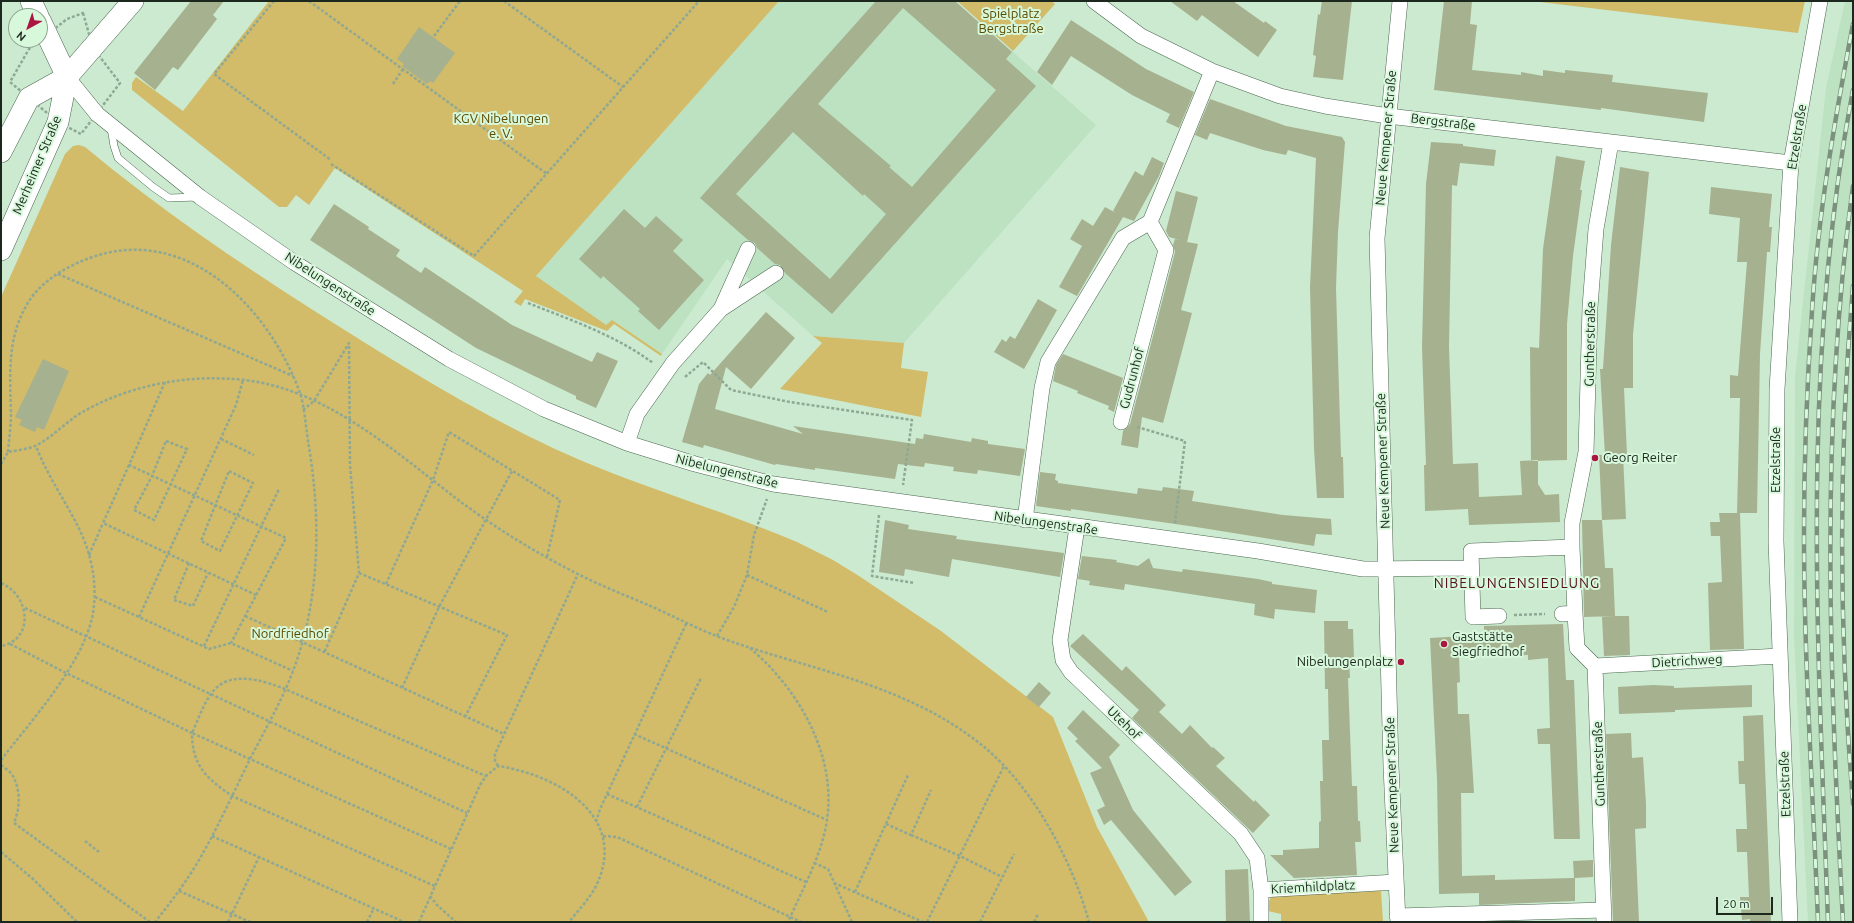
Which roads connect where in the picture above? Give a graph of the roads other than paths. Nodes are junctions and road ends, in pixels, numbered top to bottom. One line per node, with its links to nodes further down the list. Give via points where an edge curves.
1 (133, 1): 7 (street, Merheimer Straße)
2 (1094, 1): 6 (street, Bergstraße, via 1141,36)
3 (1400, 1): 8 (street, Neue Kempener Straße)
4 (1820, 1): 12 (street, Etzelstraße)
5 (48, 37): 7 (street)
6 (1212, 71): 8 (street, Bergstraße, via 1280,96); 14 (street)
7 (67, 77): 9 (street, Nibelungenstraße); 11 (street, Merheimer Straße, via 29,98); 16 (street, Merheimer Straße, via 58,122)
8 (1388, 116): 10 (street, Bergstraße); 25 (street, Neue Kempener Straße, via 1377,238)
9 (110, 126): 13 (street, Nibelungenstraße); 13 (lane, via 118,158 153,187 169,198)
10 (1611, 142): 12 (street, Bergstraße); 23 (street, Guntherstraße, via 1596,228 1590,307 1586,452 1572,524)
11 (1, 152)
12 (1791, 163): 27 (street, Etzelstraße, via 1777,389 1776,541)
13 (200, 197): 20 (street, Nibelungenstraße, via 295,263 449,359 544,409)
14 (1150, 222): 19 (street, Gudrunhof, via 1166,250); 21 (street, via 1123,238 1048,362 1042,388)
15 (748, 249): 18 (street)
16 (1, 250)
17 (776, 273): 18 (street)
18 (721, 309): 20 (street, via 666,373 637,414)
19 (1121, 422)
20 (626, 444): 21 (street, Nibelungenstraße, via 773,484)
21 (1025, 520): 22 (street, Nibelungenstraße)
22 (1077, 527): 25 (street, Nibelungenstraße, via 1258,551 1363,569); 30 (street, Utehof, via 1060,640 1063,660 1071,672 1241,834 1257,858)
23 (1572, 547): 24 (street, via 1470,551); 28 (street, via 1568,613 1577,648)
24 (1471, 568): 25 (street, Nibelungenstraße); 26 (street, via 1473,617)
25 (1386, 569): 29 (street, Neue Kempener Straße)
26 (1499, 616)
27 (1780, 656): 28 (street, Dietrichweg); 34 (street, Etzelstraße)
28 (1595, 666): 31 (street, Guntherstraße)
29 (1396, 882): 30 (street, Kriemhildplatz); 32 (street, Neue Kempener Straße)
30 (1261, 890): 33 (street, Kriemhildplatz)
31 (1604, 916): 32 (street)
32 (1397, 919)
33 (1261, 922)
34 (1790, 922)

